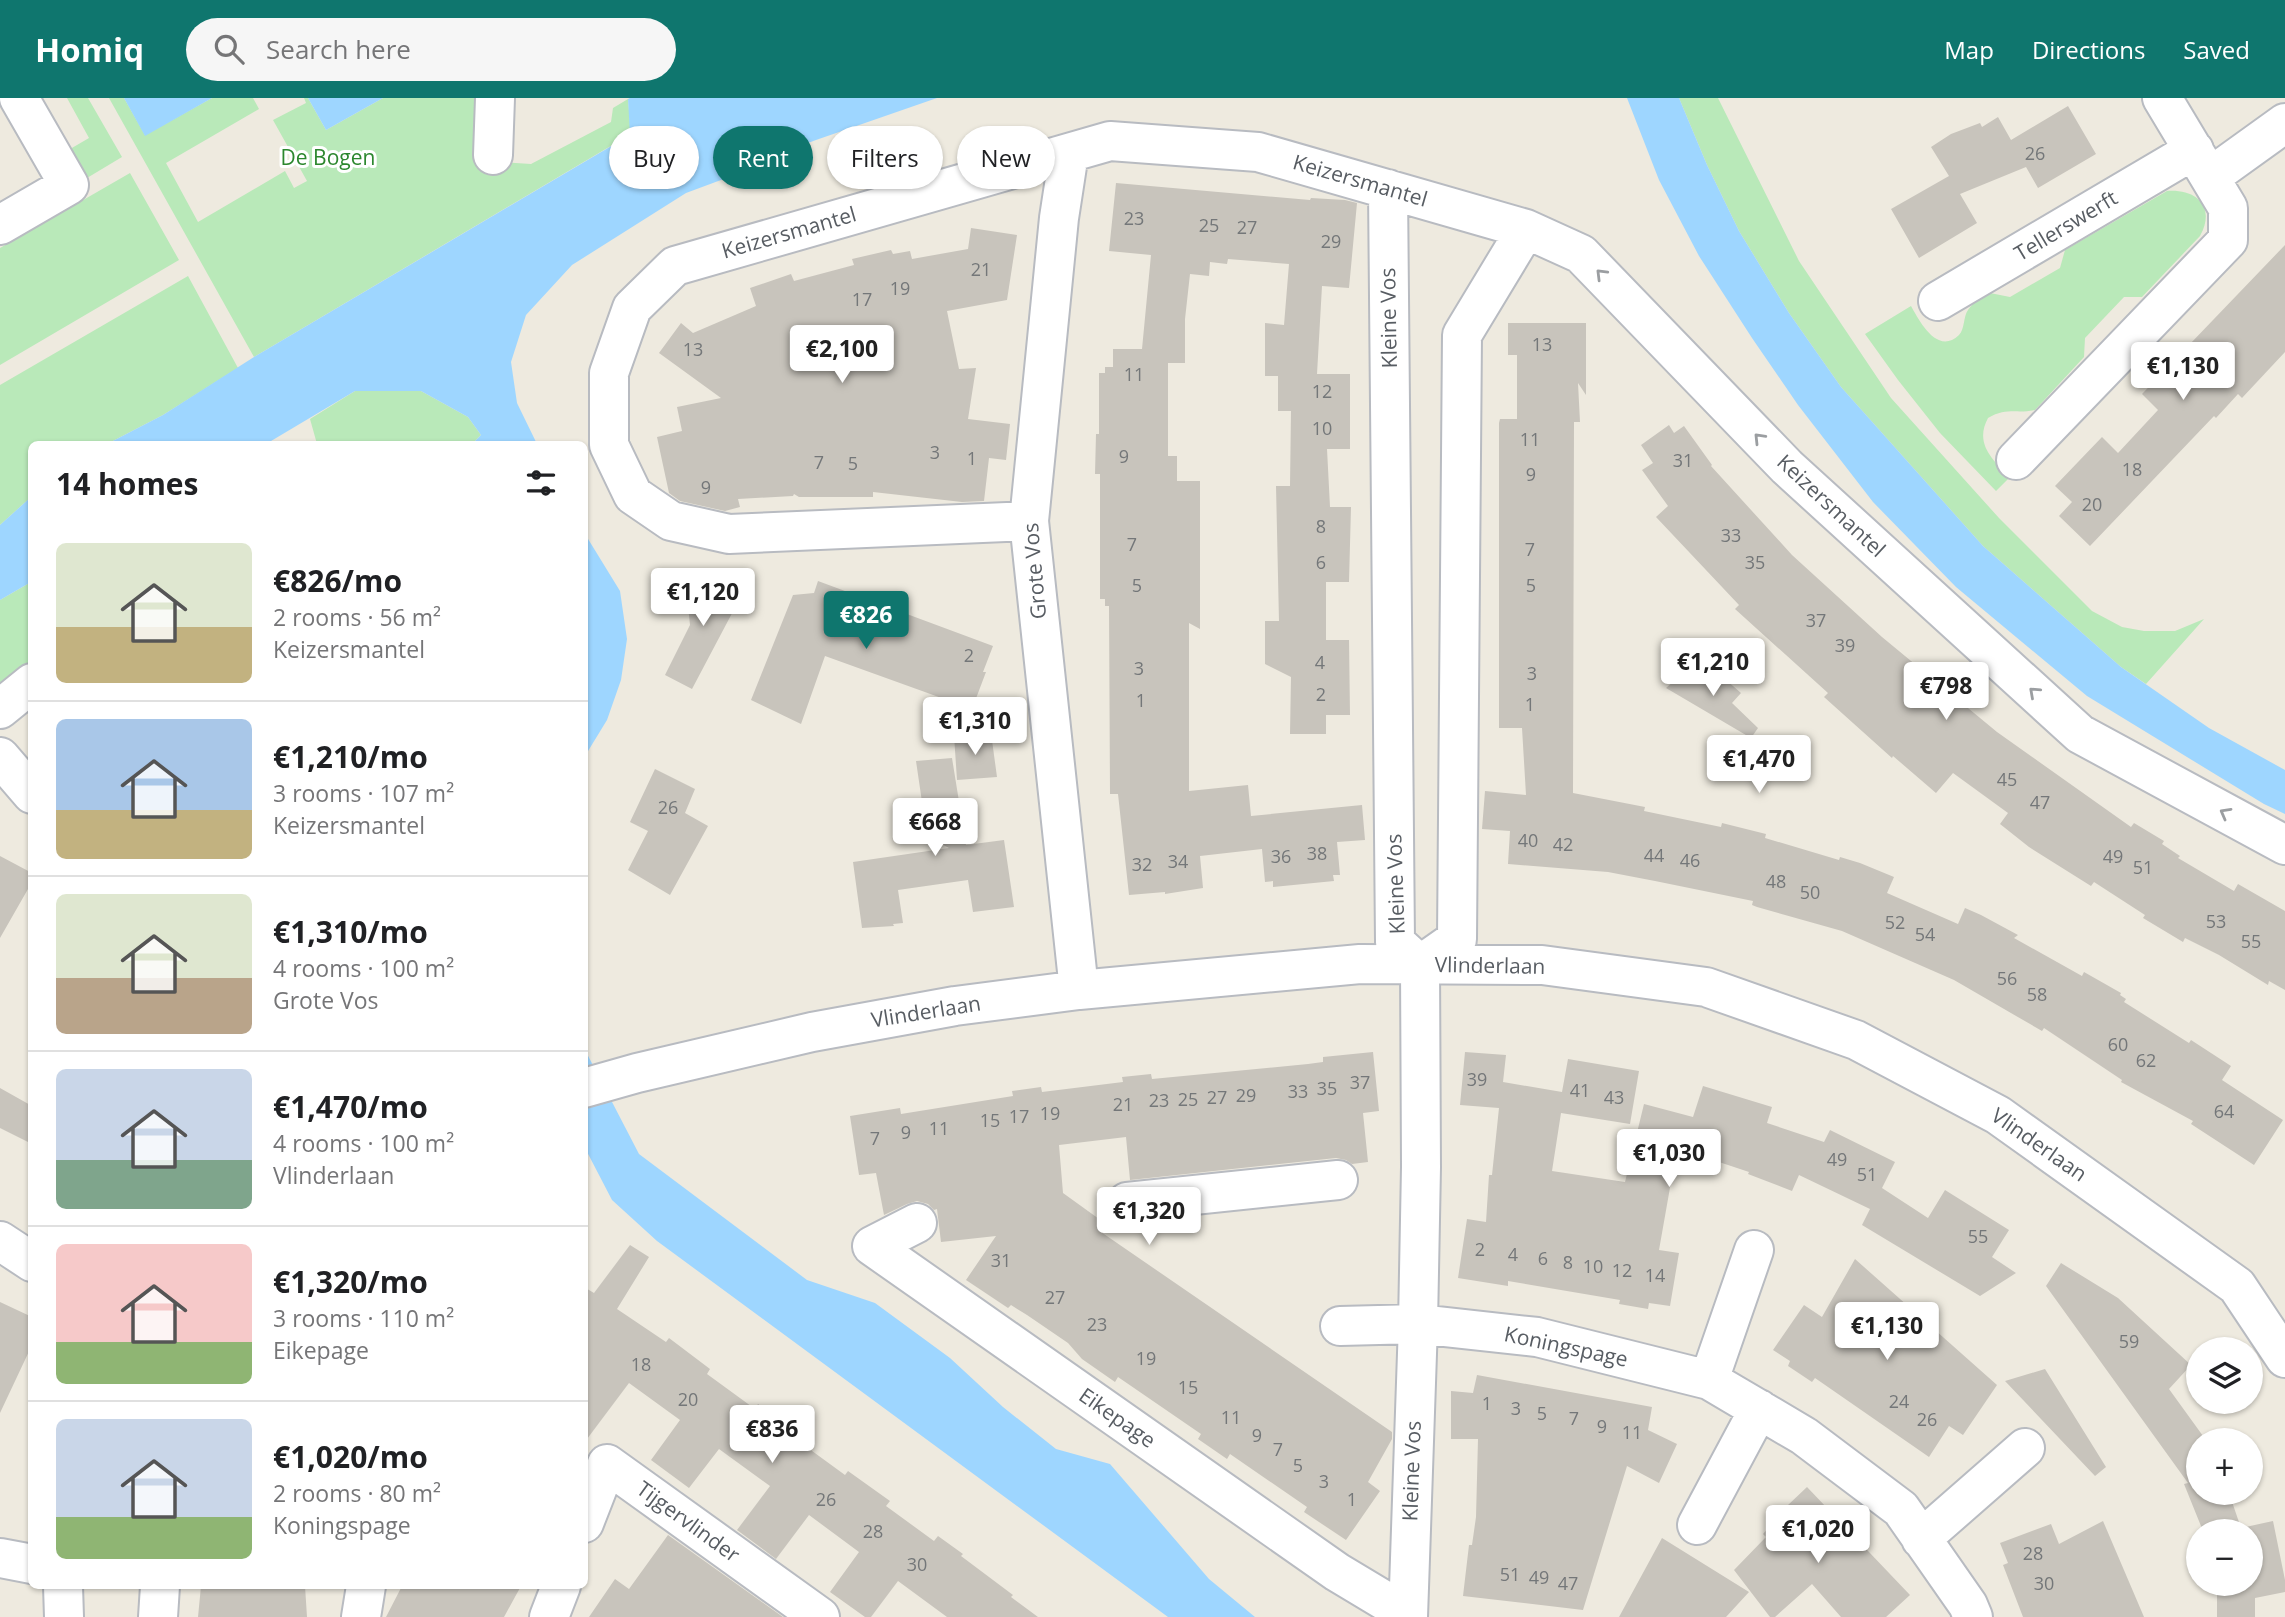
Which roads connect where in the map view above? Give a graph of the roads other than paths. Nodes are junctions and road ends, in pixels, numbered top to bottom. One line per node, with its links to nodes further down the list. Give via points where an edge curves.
1 (19, 98): 9 (street, via 69,185)
2 (495, 98): 6 (street)
3 (2162, 98): 7 (street)
4 (2285, 123): 7 (street, Tellerswerft)
5 (1069, 153): 8 (street, Keizersmantel, via 1110,141 1258,152); 13 (street, Grote Vos); 13 (street, Keizersmantel, via 675,266 632,308 609,373 609,445 633,495 671,521 730,534)
6 (493, 155)
7 (2202, 163): 11 (street, Tellerswerft); 12 (street, via 2228,208 2228,240)
8 (1388, 189): 10 (street, Keizersmantel); 19 (street, Kleine Vos, via 1395,942)
9 (0, 225)
10 (1526, 229): 18 (street, Keizersmantel, one-way to 10, via 2080,734 1787,467 1581,254); 19 (street, Kleine Vos, via 1462,335 1457,939)
11 (1938, 301)
12 (2016, 460)
13 (1029, 521): 20 (street, Grote Vos)
14 (28, 686): 15 (street)
15 (0, 709)
16 (0, 757): 17 (street)
17 (28, 789)
18 (2285, 845)
19 (1420, 965): 20 (street, Vlinderlaan, via 1360,964); 28 (street); 30 (street, Vlinderlaan, via 1542,965 1706,987 1856,1040 1998,1115 2237,1286)
20 (1079, 990): 21 (street, Vlinderlaan, via 812,1032)
21 (588, 1087)
22 (1338, 1180): 23 (street)
23 (1127, 1202)
24 (917, 1223): 43 (street, Eikepage, via 872,1246 1337,1572)
25 (0, 1241): 27 (street)
26 (1754, 1250): 31 (street)
27 (28, 1259)
28 (1418, 1324): 29 (street); 31 (street, Koningspage, via 1537,1337); 43 (street, Kleine Vos)
29 (1340, 1326)
30 (2285, 1358)
31 (1709, 1380): 32 (street, Koningspage)
32 (1759, 1409): 35 (street); 36 (street, Koningspage, via 1804,1436 1901,1509)
33 (2025, 1448): 36 (street)
34 (588, 1513): 48 (street, Tijgervlinder, via 607,1464)
35 (1697, 1525)
36 (1922, 1539): 49 (street, Koningspage)
37 (0, 1558): 38 (street)
38 (28, 1562)
39 (62, 1589): 44 (street)
40 (160, 1589): 45 (street)
41 (366, 1589): 46 (street)
42 (560, 1589): 47 (street)
43 (1407, 1616)
44 (64, 1617)
45 (158, 1617)
46 (361, 1617)
47 (550, 1617)
48 (820, 1617)
49 (1973, 1617)

